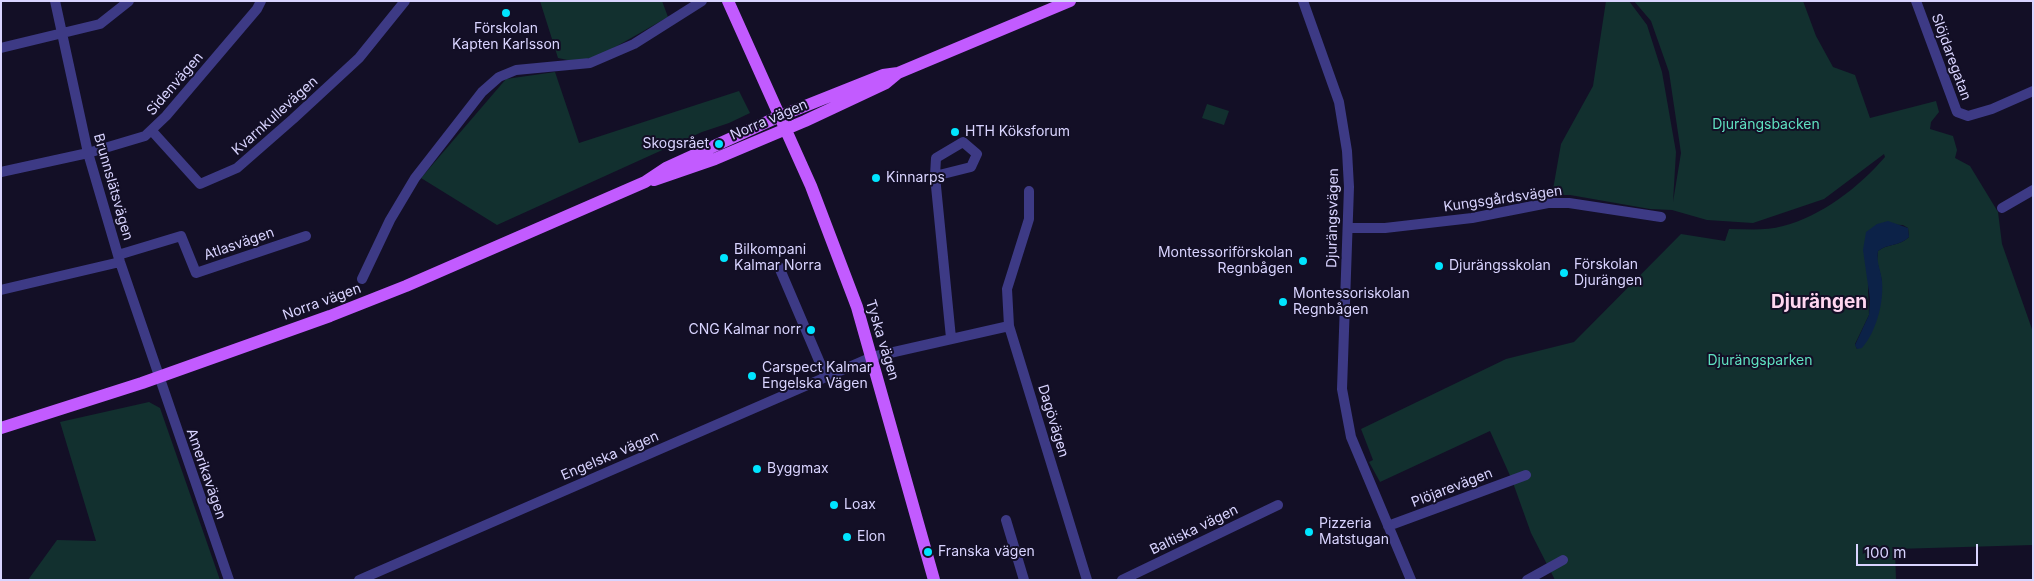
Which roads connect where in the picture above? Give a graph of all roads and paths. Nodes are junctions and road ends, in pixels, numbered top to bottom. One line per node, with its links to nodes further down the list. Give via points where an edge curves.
1 (55, 1): 10 (street, Brunnslätsvägen)
2 (129, 1): 10 (street, via 100,24)
3 (261, 1): 16 (street, Sidenvägen, via 257,10)
4 (406, 1): 16 (street, Kvarnkullevägen, via 359,58 237,168 200,184)
5 (702, 1): 29 (street, via 634,44 590,63 516,70 499,77 476,100 415,178)
6 (728, 1): 14 (main road, Tyska vägen)
7 (1070, 1): 12 (main road, Norra vägen)
8 (1303, 1): 25 (street, Djurängsvägen, via 1339,102 1348,151)
9 (1916, 1): 13 (street, Slöjdaregatan, via 1957,112 1968,116)
10 (62, 34): 11 (street); 17 (street, Brunnslätsvägen)
11 (1, 48)
12 (898, 73): 14 (main road, Norra vägen, via 883,75); 15 (main road, Norra vägen, via 886,83)
13 (2033, 91)
14 (780, 116): 15 (main road, Tyska vägen); 20 (main road, Norra vägen, via 666,168)
15 (786, 129): 20 (main road, Norra vägen, via 669,176); 33 (main road, Tyska vägen, via 854,298)
16 (152, 131): 17 (street, Sidenvägen)
17 (88, 153): 18 (street, Sidenvägen); 27 (street, Brunnslätsvägen)
18 (1, 172)
19 (935, 176): 32 (street)
20 (645, 182): 35 (main road, Norra vägen, via 406,286)
21 (2033, 190): 23 (street)
22 (1029, 191): 31 (street, Dagövägen, via 1029,218 1007,288)
23 (2002, 208)
24 (1661, 217): 25 (street, Kungsgårdsvägen, via 1555,203 1472,218 1385,228)
25 (1348, 228): 40 (street, Djurängsvägen, via 1343,397 1351,436)
26 (306, 236): 27 (street, Atlasvägen, via 196,273 181,236)
27 (119, 259): 30 (street); 35 (street, Brunnslätsvägen)
28 (779, 267): 34 (street)
29 (362, 278)
30 (1, 290)
31 (1009, 326): 32 (street); 46 (street, Dagövägen)
32 (951, 338): 33 (street)
33 (872, 357): 34 (street, Engelska vägen); 44 (main road, Tyska vägen)
34 (826, 377): 43 (street, Engelska vägen)
35 (158, 378): 36 (main road, Norra vägen); 42 (street, Amerikavägen)
36 (1, 428)
37 (1526, 476): 40 (street, Plöjarevägen)
38 (1278, 505): 47 (street, Baltiska vägen)
39 (1006, 520): 45 (street)
40 (1388, 526): 48 (street, Djurängsvägen)
41 (1564, 560): 49 (street)
42 (229, 580)
43 (359, 580)
44 (934, 580)
45 (1024, 580)
46 (1087, 580)
47 (1122, 580)
48 (1411, 580)
49 (1527, 580)

